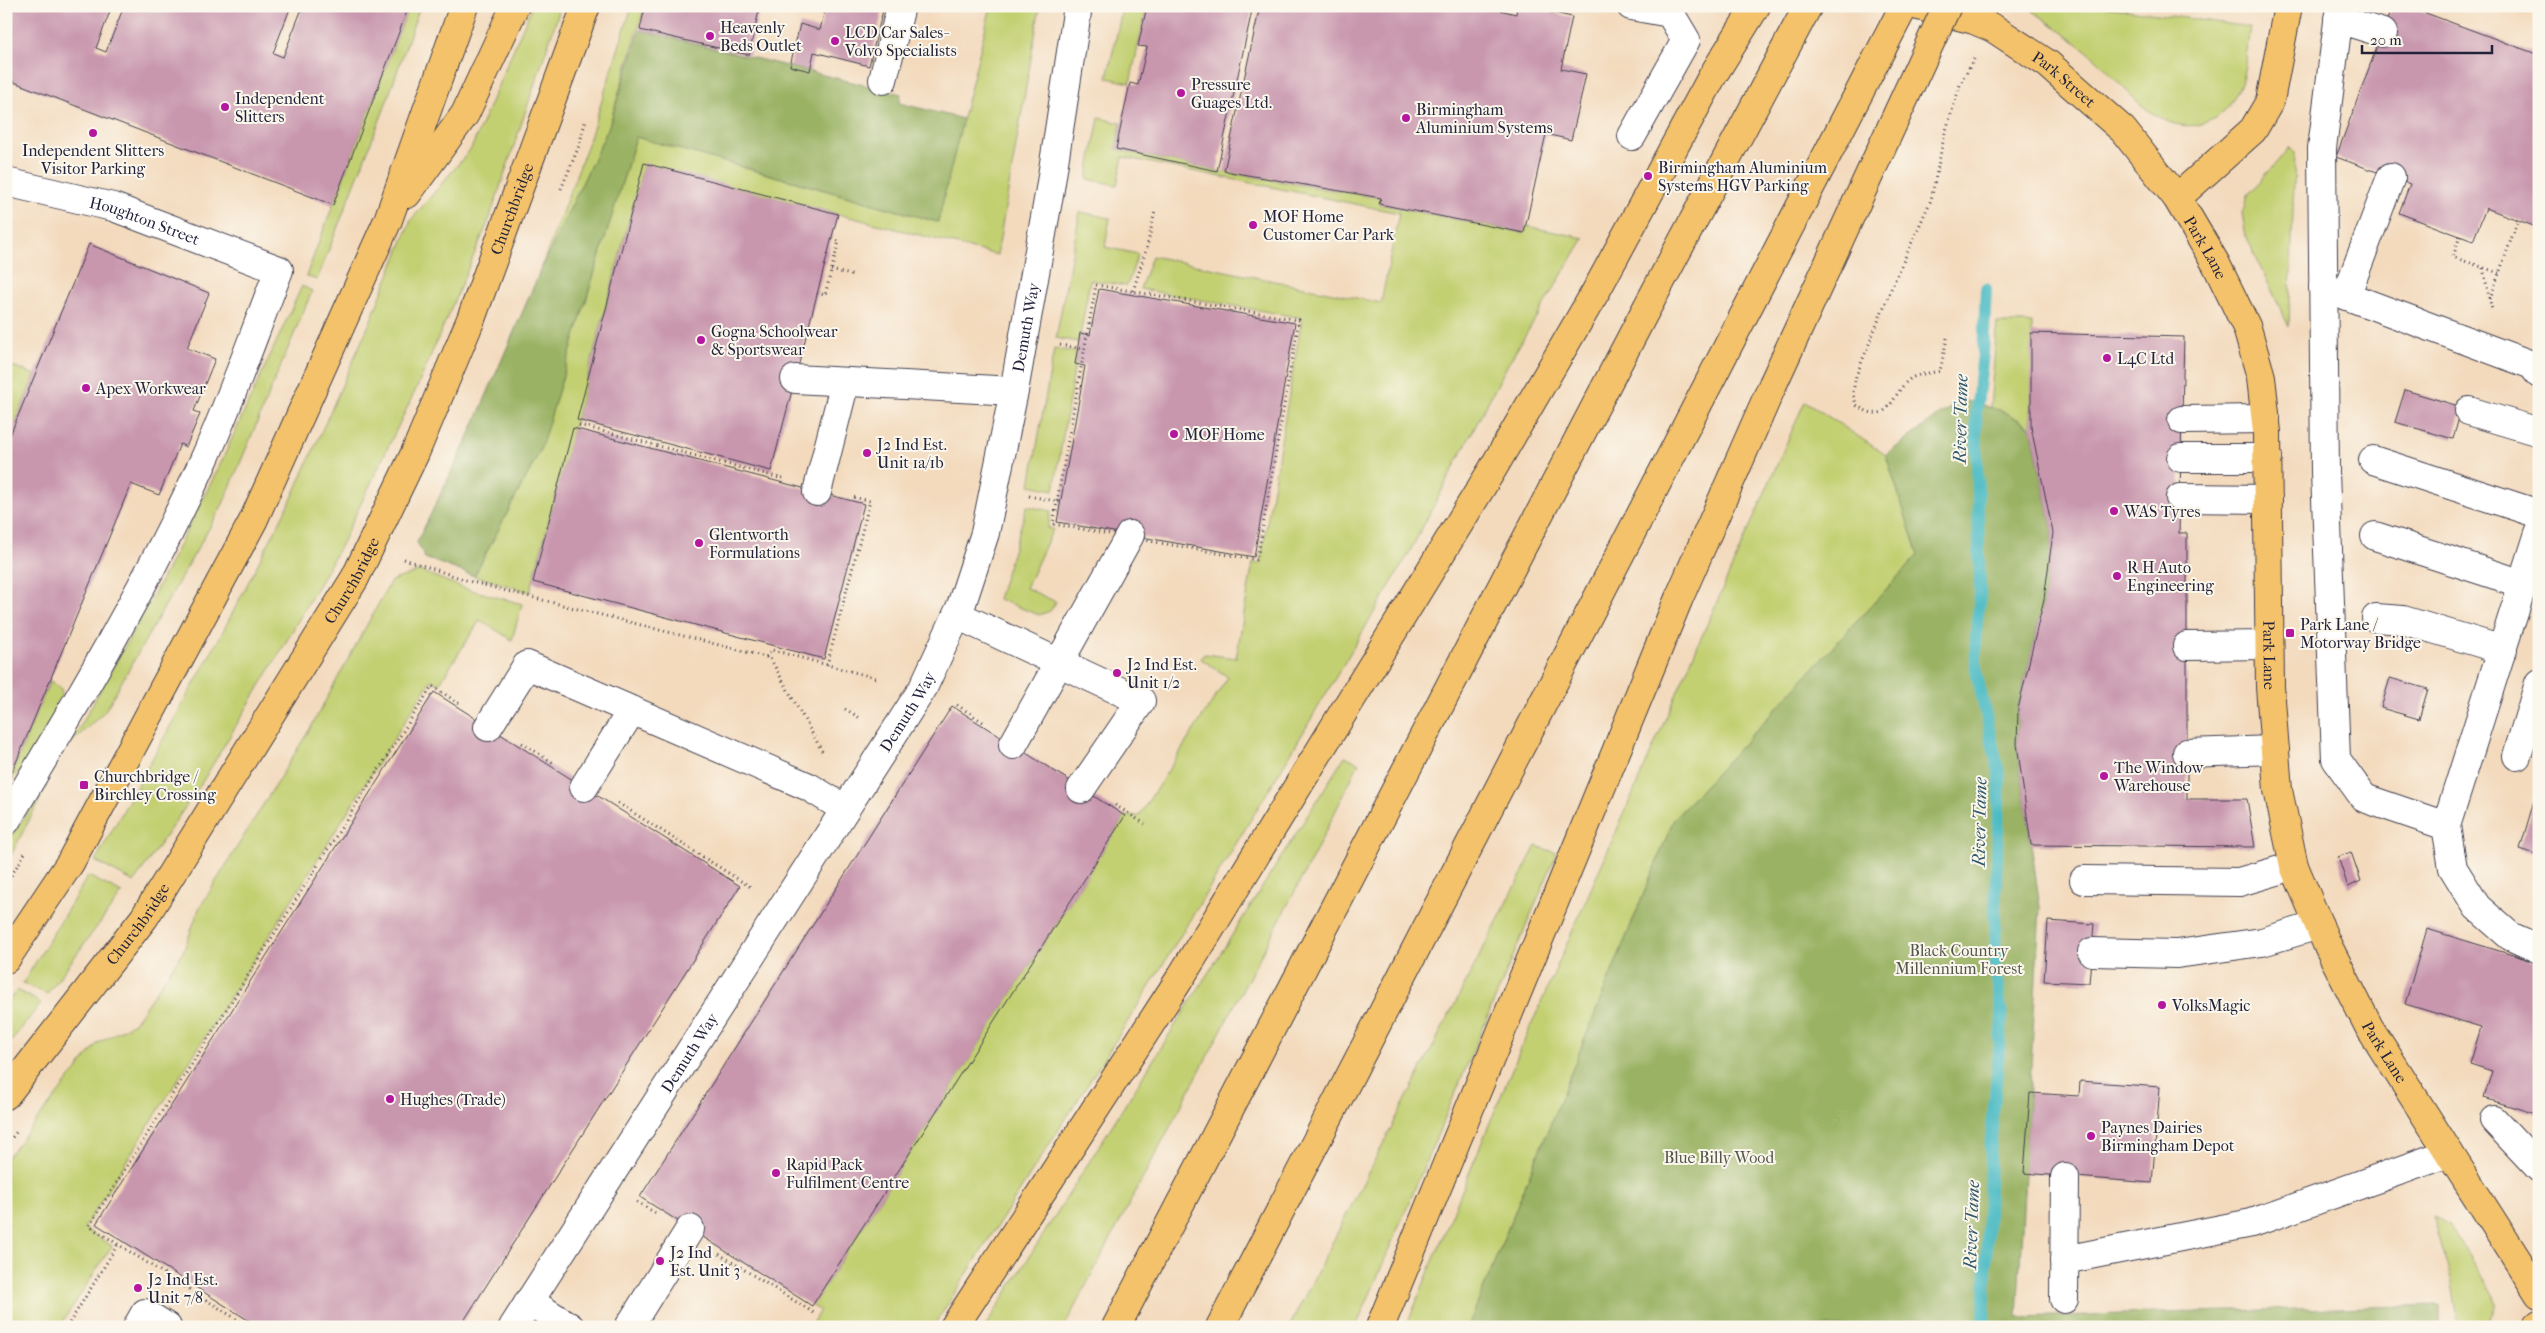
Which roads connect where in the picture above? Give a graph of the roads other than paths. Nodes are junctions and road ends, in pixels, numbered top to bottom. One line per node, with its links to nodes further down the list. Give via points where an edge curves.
1 (464, 6): 20 (main road)
2 (515, 6): 20 (main road, via 465,114)
3 (586, 6): 65 (main road, Churchbridge, via 471,319 414,453 355,578 144,918)
4 (901, 6): 15 (street)
5 (1078, 6): 25 (street, Demuth Way)
6 (1631, 6): 16 (street, via 1670,13 1686,40)
7 (1756, 6): 80 (main road, via 1492,470 1179,980)
8 (1808, 6): 81 (main road, via 1643,315)
9 (1904, 6): 82 (main road)
10 (1918, 6): 19 (main road, Park Street, via 1993,28 2048,64 2123,130)
11 (1946, 6): 83 (main road, bridge, via 1773,384 1676,607)
12 (2288, 6): 19 (main road, Park Lane, via 2270,101 2253,130)
13 (2339, 12): 14 (street); 21 (street, via 2322,148)
14 (2382, 32)
15 (883, 80)
16 (1632, 136)
17 (2391, 177): 21 (street)
18 (6, 182): 57 (street, Houghton Street, via 113,207 279,270 182,506 88,686)
19 (2177, 198): 27 (main road, Park Lane, via 2216,264 2247,328 2261,378)
20 (388, 220): 64 (main road, via 253,521 70,863)
21 (2335, 291): 22 (street, via 2532,365); 58 (street, via 2325,472 2336,758 2364,798)
22 (2539, 374)
23 (795, 379): 24 (street)
24 (845, 382): 25 (street); 33 (street)
25 (1014, 391): 41 (street, Demuth Way, via 985,533)
26 (2469, 412): 29 (street)
27 (2266, 419): 28 (street); 31 (main road, Park Lane)
28 (2182, 420)
29 (2539, 432)
30 (2181, 458): 31 (street)
31 (2268, 458): 35 (main road, Park Lane)
32 (2373, 460): 36 (street)
33 (817, 490)
34 (2180, 498): 35 (street)
35 (2268, 499): 43 (main road, Park Lane)
36 (2539, 514)
37 (2539, 533): 40 (street)
38 (1129, 536): 46 (street)
39 (2375, 536): 40 (street)
40 (2523, 584): 45 (street)
41 (956, 615): 46 (street); 56 (street, Demuth Way, via 923,688)
42 (2376, 618): 45 (street, via 2403,620)
43 (2269, 645): 44 (street); 51 (main road, Park Lane)
44 (2187, 646)
45 (2503, 650): 58 (street)
46 (1058, 662): 50 (street); 55 (street, via 1141,701)
47 (2539, 683): 53 (street)
48 (632, 710): 49 (street, via 527,665); 54 (street); 56 (street, via 809,788)
49 (489, 725)
50 (1013, 745)
51 (2275, 750): 52 (street); 59 (main road, Park Lane, via 2278,790)
52 (2187, 753)
53 (2517, 756)
54 (586, 786)
55 (1081, 789)
56 (845, 809): 74 (street, Demuth Way)
57 (6, 820)
58 (2446, 826): 62 (street, via 2453,868 2476,907 2510,936)
59 (2294, 866): 60 (street, via 2239,882); 61 (main road, Park Lane)
60 (2084, 880)
61 (2318, 925): 63 (street, via 2262,942 2177,954); 67 (main road, Park Lane, via 2369,1027)
62 (2539, 949)
63 (2092, 952)
64 (6, 959)
65 (6, 1095)
66 (2494, 1120): 68 (street)
67 (2449, 1153): 71 (street, via 2252,1223); 72 (main road, Park Lane)
68 (2539, 1168)
69 (2065, 1176): 71 (street)
70 (689, 1231): 79 (street)
71 (2064, 1260): 73 (street)
72 (2539, 1294)
73 (2064, 1299)
74 (529, 1301): 77 (street, Demuth Way); 78 (street)
75 (137, 1327): 76 (street, via 145,1313)
76 (167, 1327)
77 (513, 1327)
78 (570, 1327)
79 (629, 1327)
80 (954, 1327)
81 (1116, 1327)
82 (1220, 1327)
83 (1380, 1327)

